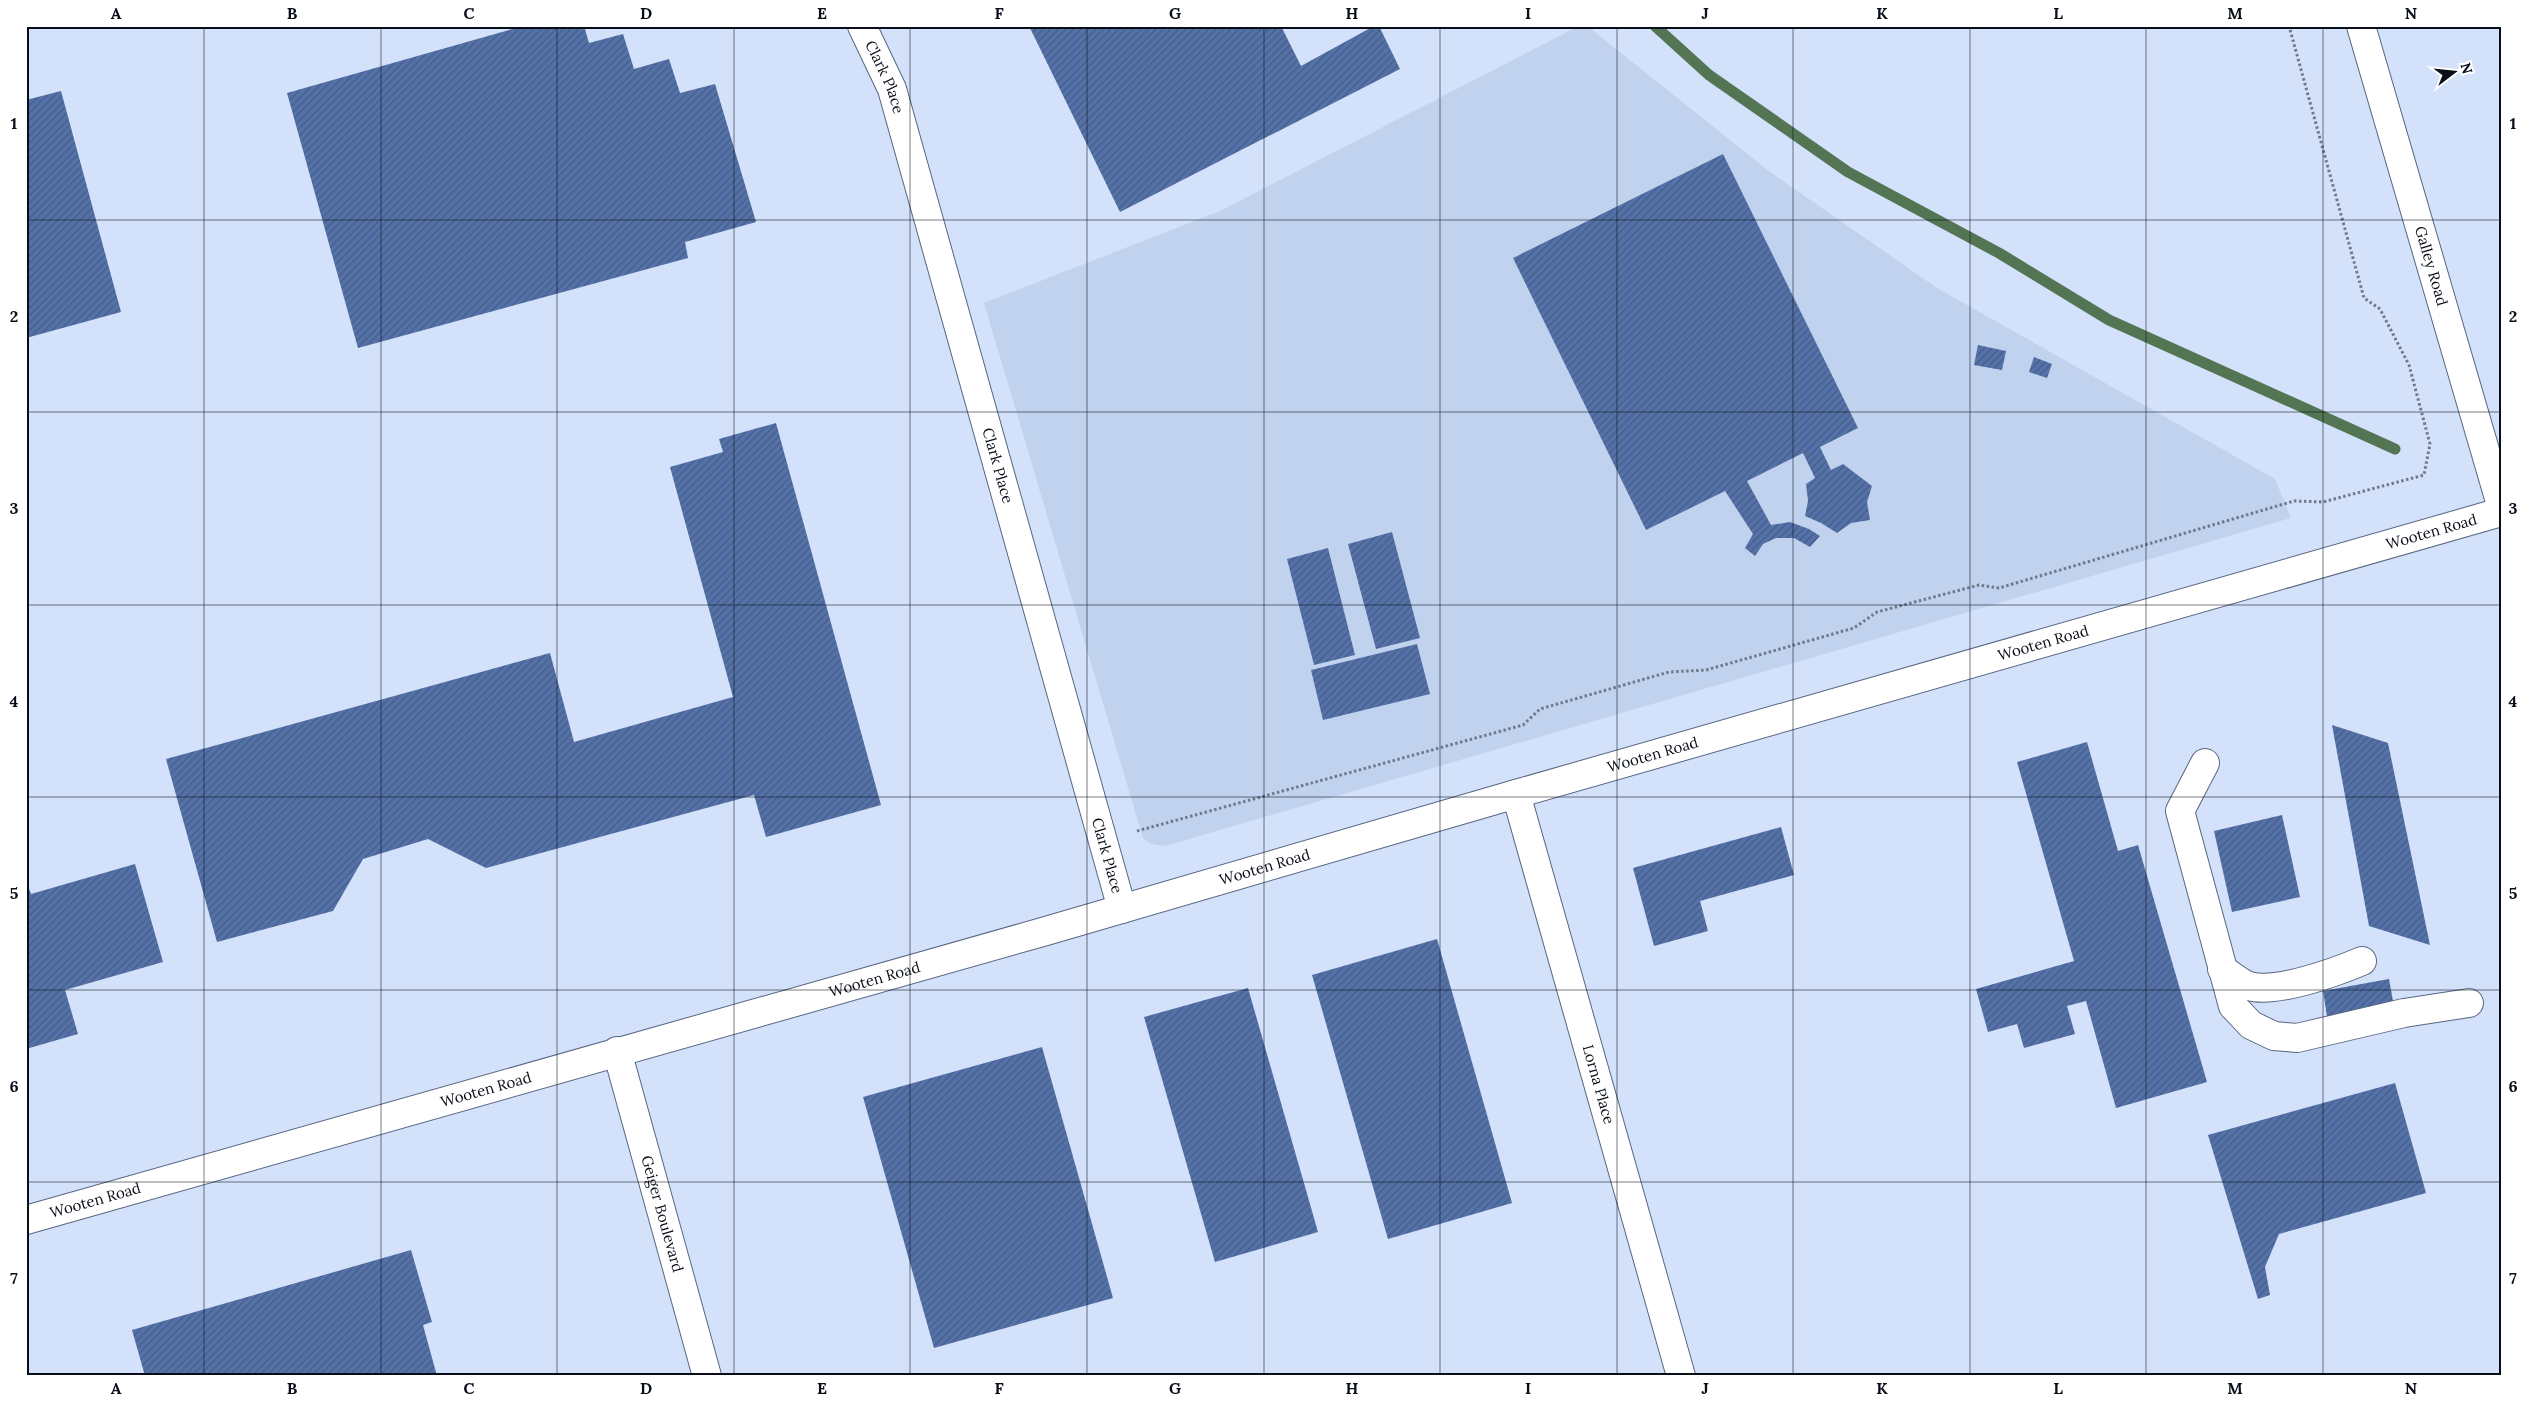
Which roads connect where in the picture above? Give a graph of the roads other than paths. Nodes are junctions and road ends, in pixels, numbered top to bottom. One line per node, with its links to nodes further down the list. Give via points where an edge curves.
1 (862, 26): 7 (street, Clark Place, via 892,89)
2 (2361, 26): 3 (street, Galley Road)
3 (2501, 505)
4 (2501, 512): 6 (street, Wooten Road)
5 (2205, 763): 9 (street, via 2180,811)
6 (1516, 794): 7 (street, Wooten Road); 14 (street, Lorna Place)
7 (1122, 909): 11 (street, Wooten Road)
8 (2362, 961): 9 (street, via 2330,974 2270,987 2248,986)
9 (2222, 969): 10 (street, via 2233,1006 2251,1025 2274,1036 2297,1038 2404,1013)
10 (2468, 1003)
11 (617, 1051): 12 (street, Wooten Road); 13 (street, Geiger Boulevard)
12 (26, 1220)
13 (707, 1376)
14 (1681, 1376)

